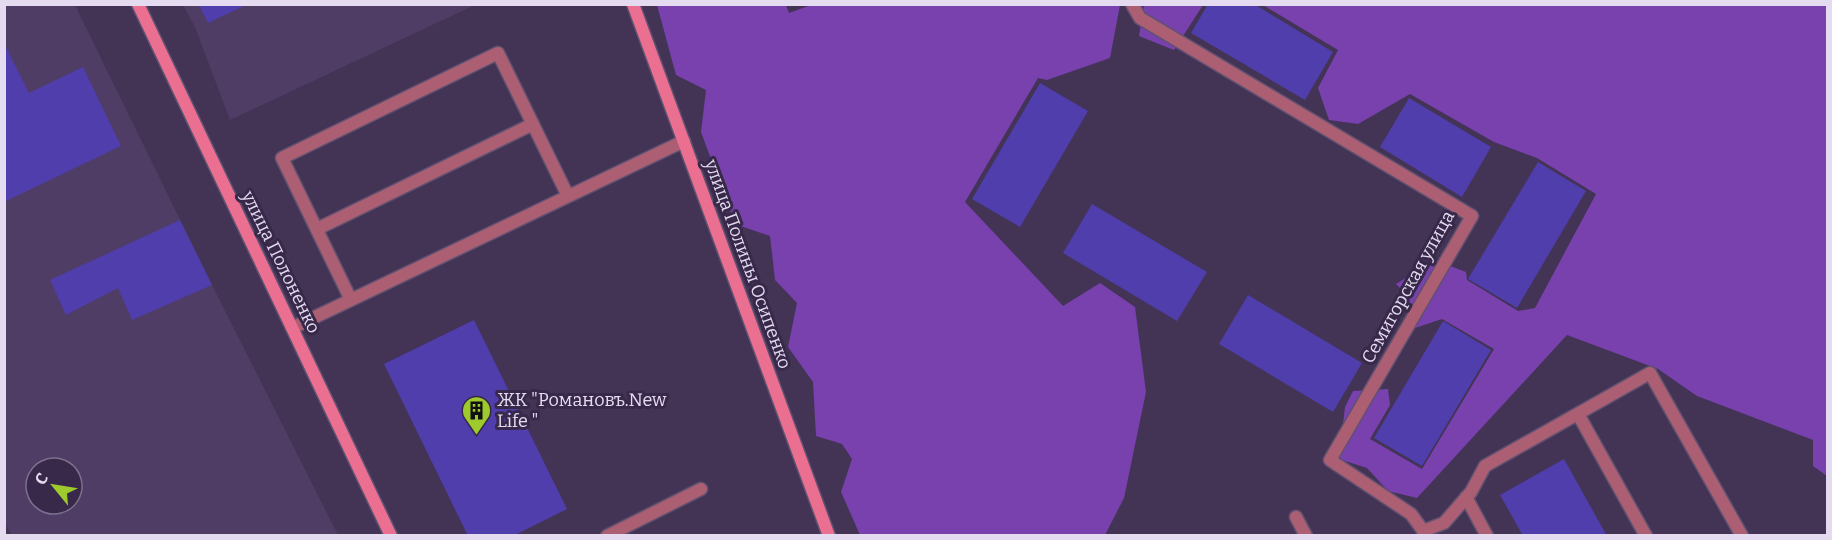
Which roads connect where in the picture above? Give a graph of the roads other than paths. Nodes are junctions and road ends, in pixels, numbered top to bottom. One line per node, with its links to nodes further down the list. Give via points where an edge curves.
1 (138, 4): 9 (main road, улица Полоненко)
2 (633, 4): 5 (main road, улица Полины Осипенко)
3 (1132, 4): 14 (street, Семигорская улица, via 1140,18 1472,216 1330,460 1411,514)
4 (533, 124): 6 (street); 7 (street); 7 (street, via 498,53 282,158)
5 (684, 141): 6 (street); 17 (main road, улица Полины Осипенко)
6 (568, 196): 8 (street)
7 (317, 229): 8 (street)
8 (351, 300): 9 (street)
9 (292, 328): 15 (main road, улица Полоненко)
10 (1578, 414): 12 (street, via 1485,466); 20 (street); 21 (street, via 1650,373)
11 (701, 489): 16 (street)
12 (1466, 497): 14 (street, via 1444,523); 19 (street)
13 (1296, 517): 18 (street)
14 (1425, 533)
15 (391, 536)
16 (607, 536)
17 (829, 536)
18 (1306, 536)
19 (1488, 536)
20 (1646, 536)
21 (1742, 536)

